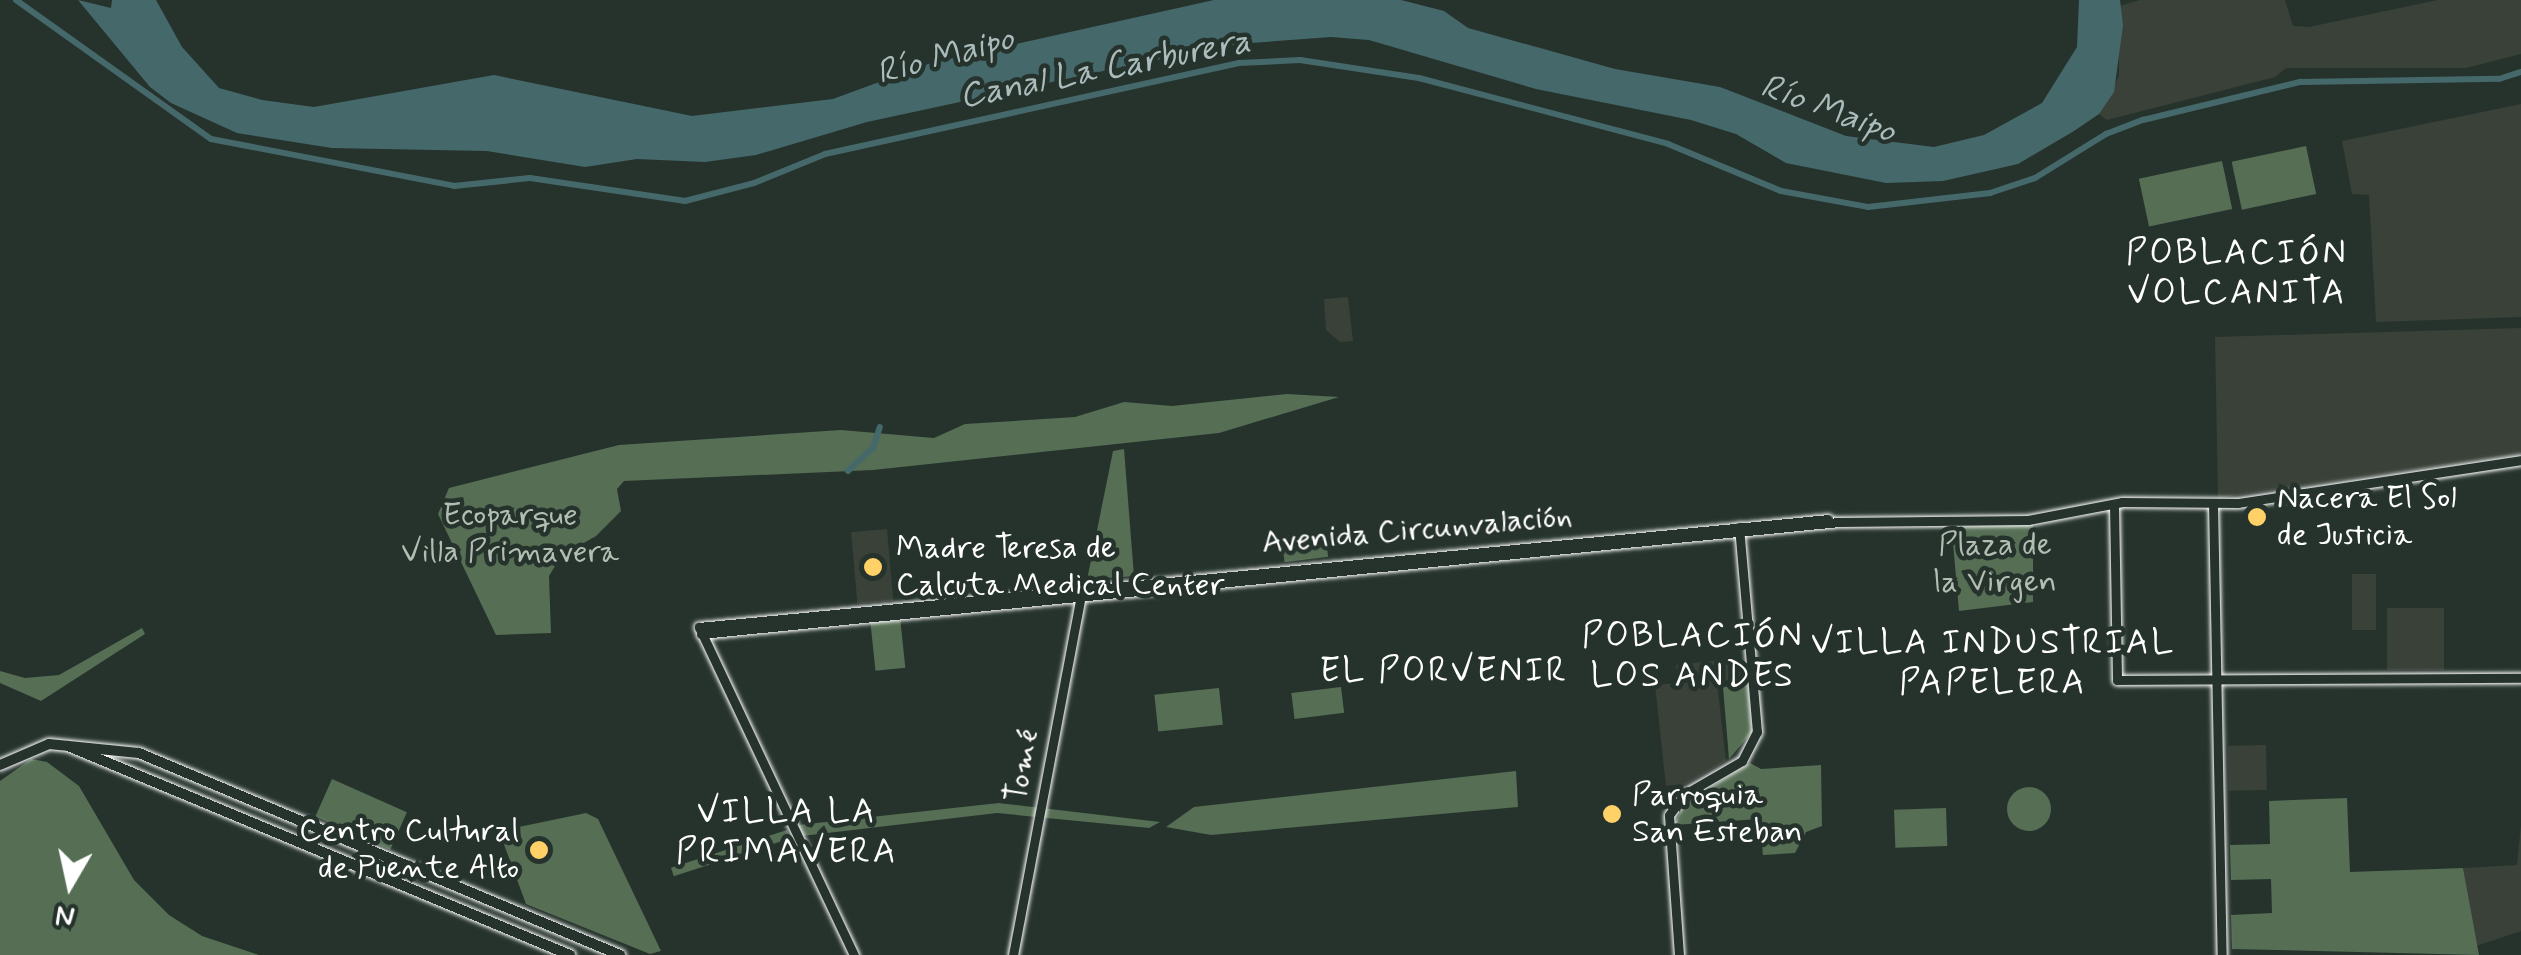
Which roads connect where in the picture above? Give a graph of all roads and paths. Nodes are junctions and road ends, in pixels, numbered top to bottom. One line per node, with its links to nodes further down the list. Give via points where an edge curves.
1 (2521, 460): 2 (street, Avenida Circunvalación)
2 (2213, 503): 3 (street, Avenida Circunvalación); 7 (street)
3 (2114, 505): 4 (street, Avenida Circunvalación, via 2028,520 1806,518); 7 (street, via 2118,680)
4 (1739, 528): 5 (street, Avenida Circunvalación); 18 (street, via 1757,732 1742,761 1684,794 1670,815)
5 (1081, 591): 16 (street, Avenida Circunvalación, via 700,630); 17 (street, Tomé)
6 (2521, 678): 7 (street)
7 (2216, 680): 19 (street)
8 (52, 743): 9 (main road); 10 (main road, via 119,748); 11 (main road)
9 (0, 765)
10 (189, 773): 11 (main road, via 180,780); 12 (main road)
11 (182, 791): 13 (main road)
12 (391, 858): 13 (main road); 15 (main road)
13 (382, 876): 14 (main road)
14 (570, 955)
15 (619, 955)
16 (854, 955)
17 (1013, 955)
18 (1679, 955)
19 (2222, 955)

